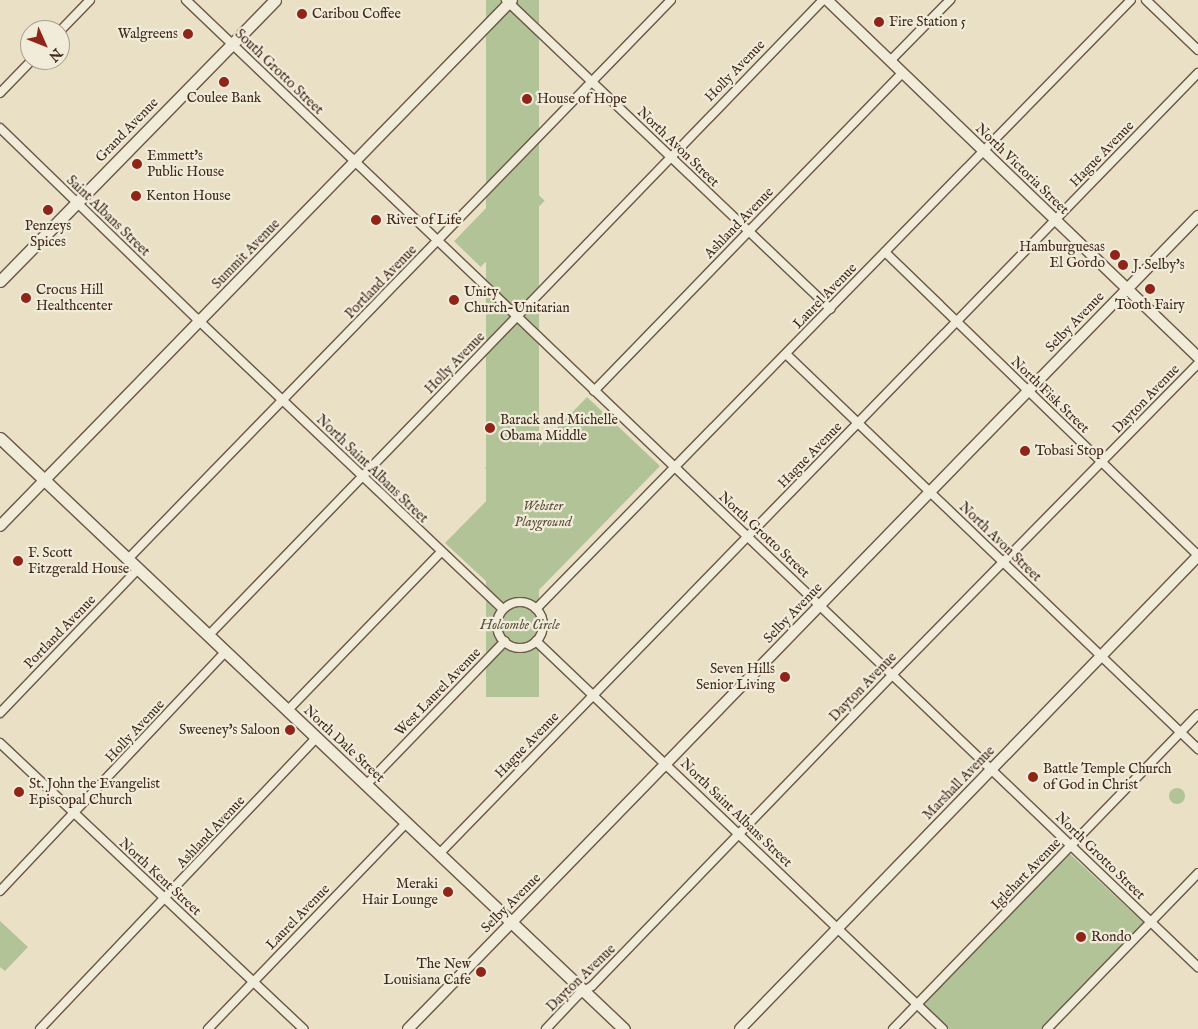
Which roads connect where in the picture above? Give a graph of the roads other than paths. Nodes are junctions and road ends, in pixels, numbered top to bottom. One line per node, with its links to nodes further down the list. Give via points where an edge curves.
1 (90, 0): 11 (street)
2 (186, 0): 12 (street, South Grotto Street)
3 (275, 0): 12 (main road, Grand Avenue)
4 (671, 0): 18 (street, Portland Avenue)
5 (822, 0): 22 (street, Holly Avenue)
6 (827, 0): 14 (street, North Victoria Street)
7 (950, 0): 14 (street)
8 (1131, 0): 21 (street, Laurel Avenue)
9 (1146, 0): 13 (street)
10 (509, 1): 18 (street, North Avon Street); 23 (street, Summit Avenue)
11 (70, 21)
12 (232, 44): 23 (street, South Grotto Street); 24 (main road, Grand Avenue)
13 (1198, 50)
14 (890, 61): 16 (street, North Victoria Street)
15 (22, 70): 19 (street)
16 (902, 72): 21 (street, North Victoria Street); 27 (street, Ashland Avenue)
17 (1198, 73): 26 (street, Hague Avenue)
18 (591, 82): 22 (street, North Avon Street); 28 (street, Portland Avenue)
19 (0, 93)
20 (0, 128): 24 (street, Saint Albans Street)
21 (984, 151): 26 (street, North Victoria Street); 29 (street, Laurel Avenue)
22 (670, 156): 27 (street, North Avon Street); 33 (street, Holly Avenue)
23 (355, 162): 28 (street, North Grotto Street); 34 (street, Summit Avenue)
24 (77, 203): 30 (main road, Grand Avenue); 34 (street, Saint Albans Street)
25 (1198, 216): 31 (street, Selby Avenue)
26 (1056, 220): 31 (street, North Victoria Street); 35 (street, Hague Avenue)
27 (748, 231): 32 (street, North Avon Street); 39 (street, Ashland Avenue)
28 (438, 242): 33 (street, North Grotto Street); 41 (street, Portland Avenue)
29 (885, 252): 32 (street, Laurel Avenue); 35 (street, North Fisk Street)
30 (0, 280)
31 (1126, 289): 37 (street, North Victoria Street); 40 (street, Selby Avenue)
32 (830, 308): 36 (street, Laurel Avenue)
33 (516, 317): 39 (street, North Grotto Street); 46 (street, Holly Avenue)
34 (199, 321): 41 (street, North Saint Albans Street); 47 (street, Summit Avenue)
35 (956, 322): 40 (street, North Fisk Street); 42 (street, Hague Avenue)
36 (786, 354): 42 (street, North Avon Street); 45 (street, Laurel Avenue)
37 (1198, 357)
38 (1198, 364): 44 (street, Dayton Avenue)
39 (594, 391): 45 (street, North Grotto Street)
40 (1028, 391): 44 (street, North Fisk Street); 48 (street, Selby Avenue)
41 (283, 401): 46 (street, North Saint Albans Street); 53 (street, Portland Avenue)
42 (858, 424): 48 (street, North Avon Street); 50 (street, Hague Avenue)
43 (0, 438): 47 (main road, North Dale Street)
44 (1102, 462): 52 (street, North Fisk Street); 54 (street, Dayton Avenue)
45 (675, 468): 50 (street, North Grotto Street); 58 (street, Laurel Avenue)
46 (362, 476): 51 (street, North Saint Albans Street); 59 (street, Holly Avenue)
47 (44, 480): 49 (street, Summit Avenue); 53 (main road, North Dale Street)
48 (930, 492): 54 (street, North Avon Street); 56 (street, Selby Avenue)
49 (0, 526)
50 (747, 537): 56 (street, North Grotto Street); 65 (street, Hague Avenue)
51 (441, 552): 57 (street, North Saint Albans Street); 66 (street)
52 (1198, 555): 63 (street, Marshall Avenue)
53 (128, 559): 55 (main road, North Dale Street)
54 (1003, 562): 63 (street, North Avon Street); 64 (street, Dayton Avenue)
55 (138, 569): 59 (main road, North Dale Street); 67 (street, Portland Avenue)
56 (820, 605): 64 (street, North Grotto Street); 73 (street, Selby Avenue)
57 (503, 609): 58 (street, via 516,602 530,604); 60 (street, via 497,628)
58 (536, 609): 61 (street, via 542,625)
59 (208, 636): 62 (main road, North Dale Street)
60 (505, 641): 61 (street, via 515,647); 75 (street, West Laurel Avenue)
61 (536, 641): 65 (street, North Saint Albans Street)
62 (225, 652): 66 (main road, North Dale Street); 76 (street, Holly Avenue)
63 (1101, 656): 69 (street, North Avon Street); 74 (street, Marshall Avenue)
64 (892, 674): 74 (street, North Grotto Street); 78 (street, Dayton Avenue)
65 (594, 695): 73 (street, North Saint Albans Street); 80 (street, Hague Avenue)
66 (288, 711): 70 (main road, North Dale Street)
67 (0, 713)
68 (1198, 714): 69 (street, Iglehart Avenue)
69 (1180, 732): 72 (street, North Avon Street); 79 (street, Iglehart Avenue)
70 (316, 738): 75 (main road, North Dale Street); 83 (street, Ashland Avenue)
71 (0, 743): 76 (street, North Kent Street)
72 (1198, 749)
73 (666, 764): 78 (street, North Saint Albans Street); 85 (street, Selby Avenue)
74 (992, 769): 79 (street, North Grotto Street); 86 (street, Marshall Avenue)
75 (366, 785): 77 (main road, North Dale Street)
76 (75, 814): 82 (street, Holly Avenue); 83 (street, North Kent Street)
77 (406, 823): 80 (main road, North Dale Street); 88 (street, Laurel Avenue)
78 (738, 833): 86 (street, North Saint Albans Street); 89 (street, Dayton Avenue)
79 (1071, 845): 84 (street, North Grotto Street); 90 (street, Iglehart Avenue)
80 (439, 854): 85 (main road, North Dale Street)
81 (1198, 873): 84 (street)
82 (0, 891)
83 (166, 899): 88 (street, North Kent Street); 91 (street, Ashland Avenue)
84 (1151, 922): 87 (street, North Grotto Street); 100 (street)
85 (512, 923): 89 (main road, North Dale Street); 94 (street, Selby Avenue)
86 (838, 927): 90 (street, North Saint Albans Street); 97 (street, Marshall Avenue)
87 (1198, 967)
88 (253, 982): 92 (street, Laurel Avenue); 93 (street, North Kent Street)
89 (584, 991): 95 (street, Dayton Avenue); 96 (main road, North Dale Street)
90 (917, 1004): 98 (street, Iglehart Avenue); 99 (street, North Saint Albans Street)
91 (40, 1029)
92 (208, 1029)
93 (304, 1029)
94 (408, 1029)
95 (546, 1029)
96 (624, 1029)
97 (740, 1029)
98 (893, 1029)
99 (943, 1029)
100 (1047, 1029)

